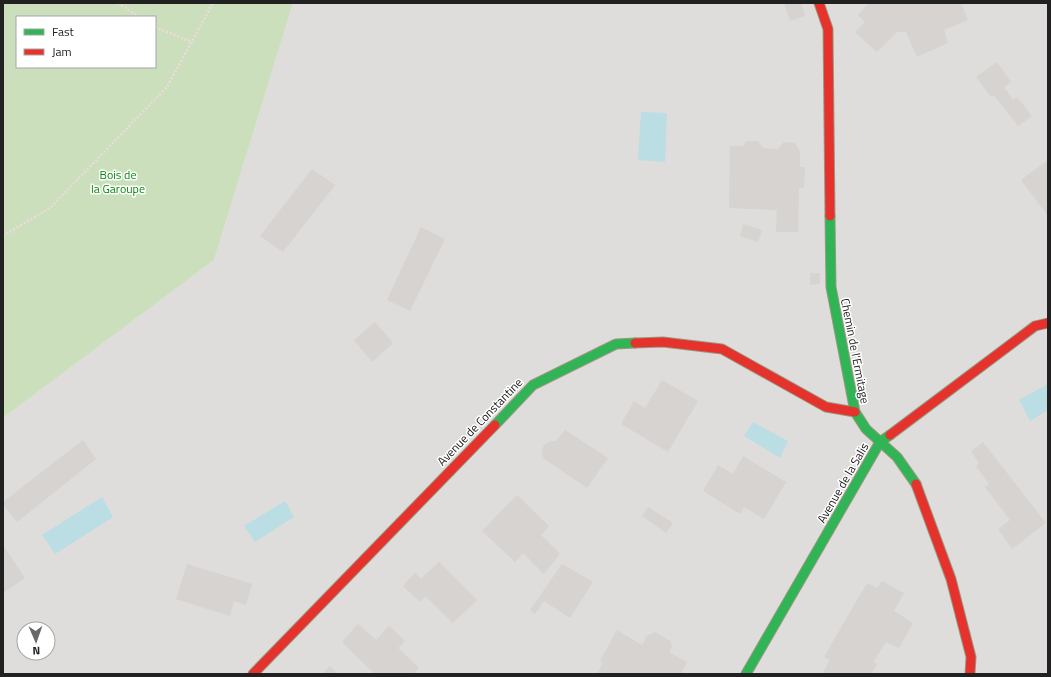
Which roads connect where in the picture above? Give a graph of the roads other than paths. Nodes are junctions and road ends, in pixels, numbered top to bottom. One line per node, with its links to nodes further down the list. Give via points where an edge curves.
1 (819, 3): 3 (street, Chemin de l'Ermitage, via 828,29 831,287)
2 (1048, 322): 4 (street, Avenue de la Salis, via 1035,326)
3 (855, 412): 4 (street, Chemin de l'Ermitage); 5 (street, Avenue de Constantine, via 826,407 722,349 663,342 616,344 533,385)
4 (880, 442): 6 (street, Avenue de la Salis); 7 (street, Chemin de l'Ermitage, via 897,457 918,486 951,579 971,657)
5 (253, 674)
6 (746, 674)
7 (970, 674)

